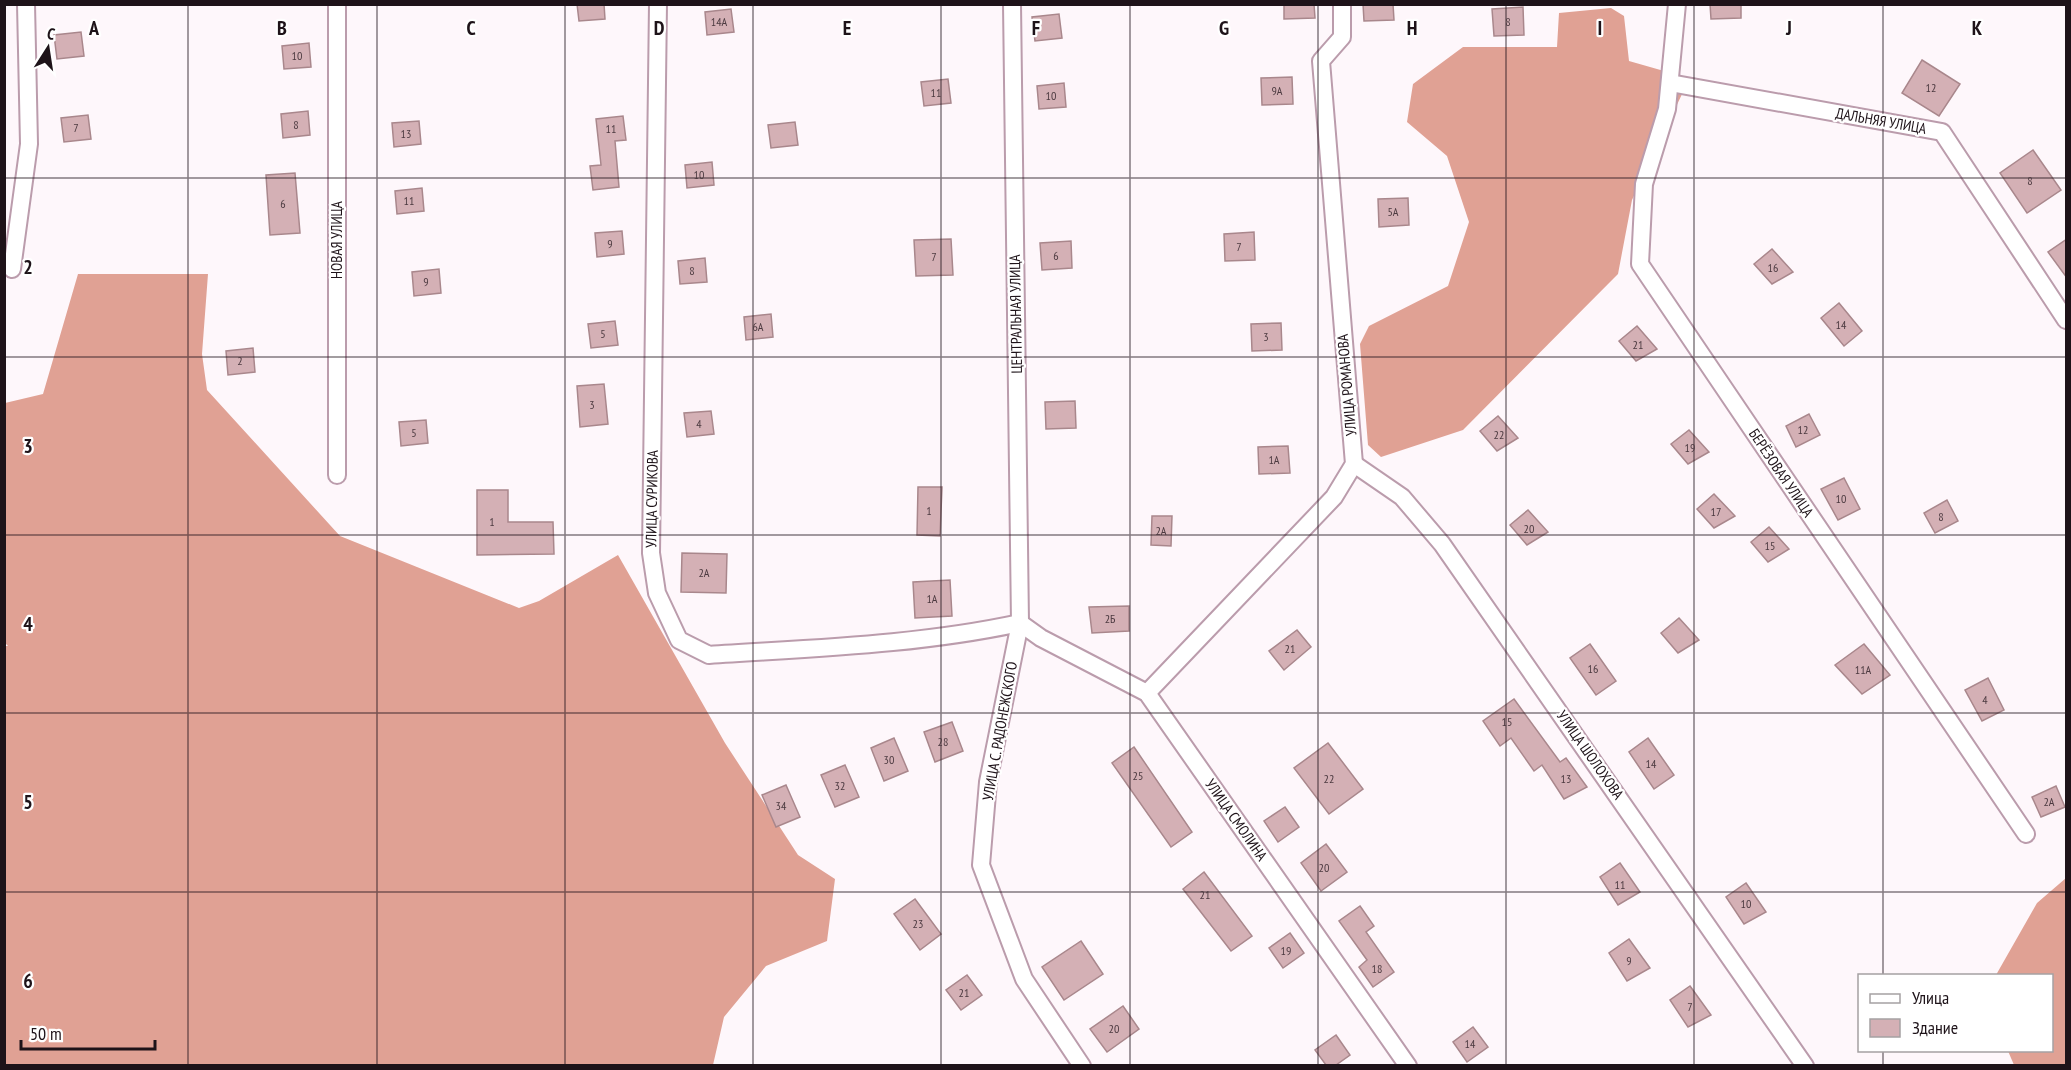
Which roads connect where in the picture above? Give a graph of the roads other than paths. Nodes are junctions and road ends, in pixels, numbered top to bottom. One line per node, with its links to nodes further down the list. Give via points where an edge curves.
1 (26, 4): 8 (street, via 29,144)
2 (337, 4): 11 (street, НОВАЯ УЛИЦА)
3 (658, 4): 12 (street, УЛИЦА СУРИКОВА, via 651,553 657,594 679,640 709,655 926,640)
4 (1012, 4): 12 (street, ЦЕНТРАЛЬНАЯ УЛИЦА)
5 (1342, 4): 10 (street, УЛИЦА РОМАНОВА, via 1342,37 1320,61)
6 (1677, 4): 7 (street, БЕРЁЗОВАЯ УЛИЦА)
7 (1670, 83): 9 (street, ДАЛЬНЯЯ УЛИЦА, via 1942,132); 14 (street, БЕРЁЗОВАЯ УЛИЦА, via 1667,109 1644,183 1640,264)
8 (12, 269)
9 (2067, 320)
10 (1354, 464): 13 (street, via 1334,497); 17 (street, УЛИЦА ШОЛОХОВА, via 1402,497 1442,544)
11 (337, 475)
12 (1020, 623): 13 (street, УЛИЦА СМОЛИНА); 15 (street, УЛИЦА С. РАДОНЕЖСКОГО, via 988,782 981,865 1024,979)
13 (1147, 693): 16 (street, УЛИЦА СМОЛИНА)
14 (2026, 834)
15 (1082, 1065)
16 (1408, 1065)
17 (1805, 1065)

